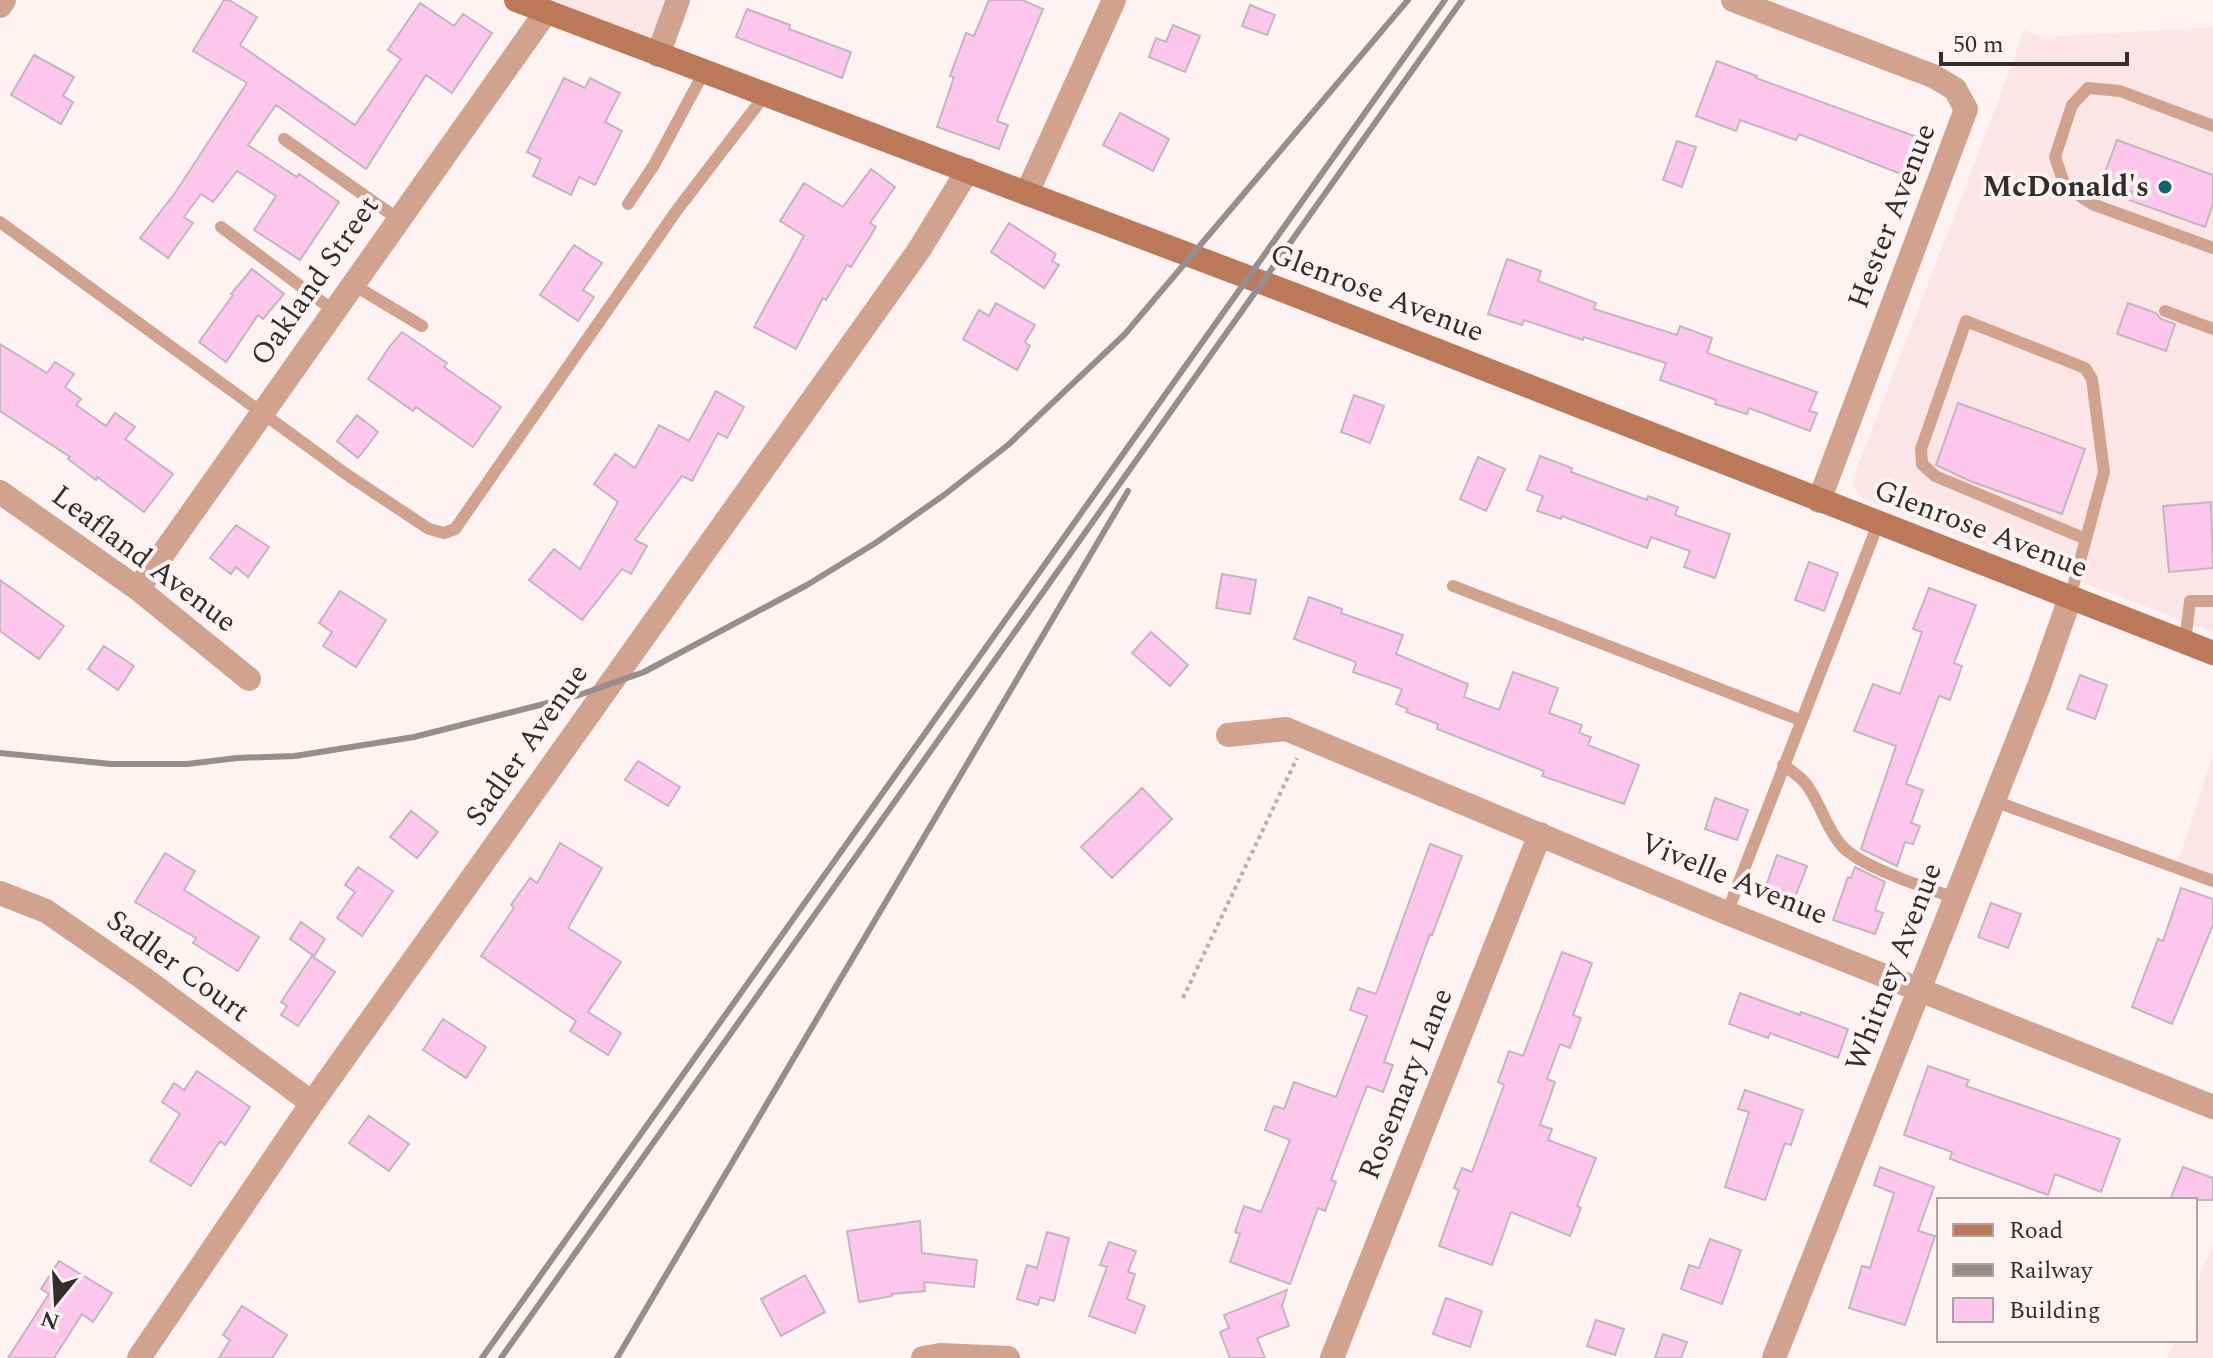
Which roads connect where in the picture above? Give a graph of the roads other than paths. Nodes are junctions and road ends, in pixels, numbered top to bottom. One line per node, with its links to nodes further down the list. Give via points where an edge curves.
1 (4, 0): 6 (street)
2 (516, 0): 7 (street, Glenrose Avenue)
3 (678, 0): 8 (street)
4 (1114, 0): 14 (street)
5 (1733, 0): 27 (street, Hester Avenue, via 1933,76 1955,89 1966,109)
6 (0, 6)
7 (546, 12): 8 (street, Glenrose Avenue); 16 (street, Oakland Street)
8 (658, 55): 9 (street, Glenrose Avenue)
9 (704, 72): 10 (street, Glenrose Avenue); 15 (lane)
10 (765, 95): 13 (street, Glenrose Avenue); 25 (lane, via 677,210 455,529 429,529)
11 (2213, 126): 19 (lane, via 2120,91 2088,88 2072,105 2055,157 2065,186 2092,204)
12 (284, 139): 16 (lane)
13 (968, 170): 14 (street, Glenrose Avenue); 47 (street, Sadler Avenue, via 919,250)
14 (1027, 193): 27 (street, Glenrose Avenue)
15 (628, 204)
16 (398, 219): 20 (street, Oakland Street)
17 (0, 222): 25 (lane)
18 (221, 227): 21 (lane)
19 (2213, 248)
20 (352, 284): 21 (street, Oakland Street); 23 (lane)
21 (334, 311): 25 (street, Oakland Street)
22 (2165, 311): 24 (lane)
23 (422, 326)
24 (2213, 329)
25 (262, 413): 31 (street, Oakland Street)
26 (0, 492): 31 (street, Leafland Avenue)
27 (1819, 501): 28 (street, Glenrose Avenue)
28 (1878, 524): 32 (street, Glenrose Avenue); 37 (lane)
29 (2086, 539): 29 (lane, via 2104,472 2092,379 2085,368 1966,321 1921,449 1922,464 1935,476); 32 (lane)
30 (1453, 586): 37 (lane)
31 (138, 589): 36 (street, Leafland Avenue)
32 (2070, 598): 34 (street, Glenrose Avenue); 40 (street, Whitney Avenue)
33 (2213, 601): 34 (lane, via 2190,601)
34 (2185, 642): 35 (street, Glenrose Avenue)
35 (2213, 653)
36 (249, 679)
37 (1800, 720): 39 (lane)
38 (1228, 735): 41 (street, Vivelle Avenue, via 1286,729)
39 (1783, 765): 44 (lane, via 1812,792 1843,849); 45 (lane)
40 (1994, 801): 42 (lane); 44 (street, Whitney Avenue)
41 (1540, 834): 45 (street, Vivelle Avenue); 52 (street, Rosemary Lane)
42 (2213, 881)
43 (0, 893): 47 (street, Sadler Court, via 46,911)
44 (1955, 898): 46 (street, Whitney Avenue)
45 (1727, 913): 46 (street, Vivelle Avenue)
46 (1920, 989): 48 (street, Vivelle Avenue); 53 (street, Whitney Avenue)
47 (312, 1103): 49 (street, Sadler Avenue)
48 (2213, 1107)
49 (139, 1358)
50 (923, 1358): 51 (street)
51 (1008, 1358)
52 (1332, 1358)
53 (1774, 1358)

